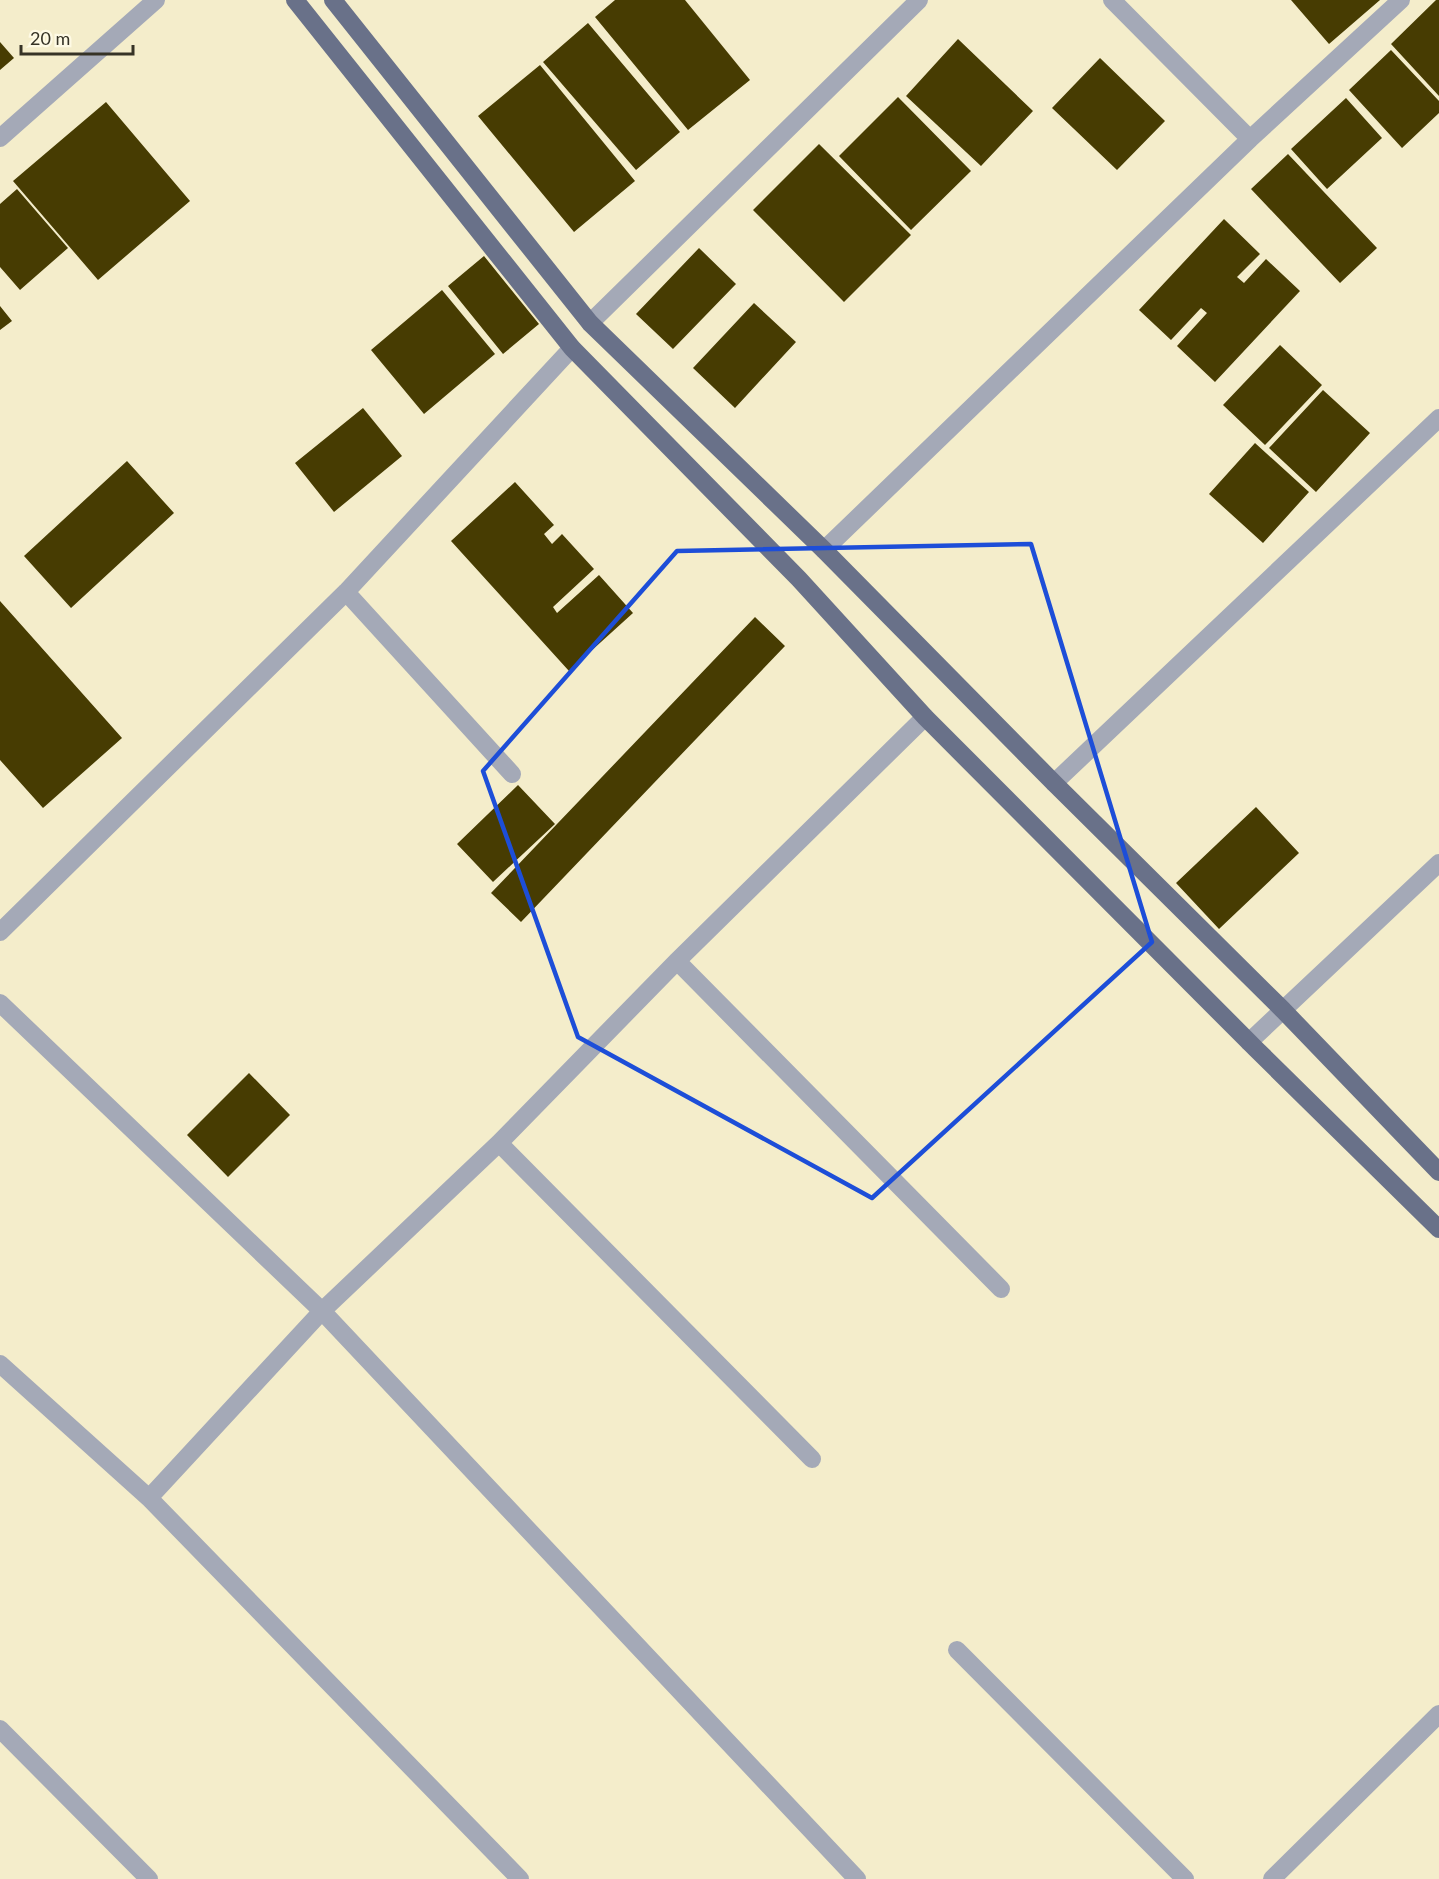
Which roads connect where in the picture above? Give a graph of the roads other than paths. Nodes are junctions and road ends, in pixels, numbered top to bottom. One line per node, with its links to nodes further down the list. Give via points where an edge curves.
1 (156, 0): 7 (street)
2 (295, 0): 10 (main road)
3 (333, 0): 9 (main road)
4 (919, 0): 9 (street)
5 (1112, 0): 8 (street)
6 (1401, 0): 8 (street)
7 (0, 138)
8 (1250, 139): 12 (street)
9 (590, 323): 12 (main road)
10 (572, 348): 13 (street); 14 (main road, via 799,579)
11 (1439, 418): 16 (street)
12 (824, 550): 16 (main road)
13 (346, 592): 15 (street); 18 (street)
14 (925, 717): 19 (street); 22 (main road)
15 (512, 774)
16 (1054, 783): 21 (main road)
17 (1439, 863): 21 (street)
18 (0, 932)
19 (677, 961): 23 (street); 26 (street)
20 (0, 1003): 27 (street)
21 (1283, 1010): 22 (street); 24 (main road)
22 (1249, 1042): 25 (main road)
23 (499, 1143): 27 (street); 29 (street)
24 (1439, 1172)
25 (1439, 1228)
26 (1001, 1289)
27 (322, 1311): 30 (street); 36 (street)
28 (0, 1364): 30 (street)
29 (812, 1459)
30 (149, 1498): 35 (street)
31 (957, 1650): 37 (street)
32 (1439, 1714): 38 (street)
33 (0, 1729): 34 (street)
34 (149, 1879)
35 (519, 1879)
36 (858, 1879)
37 (1185, 1879)
38 (1272, 1879)

